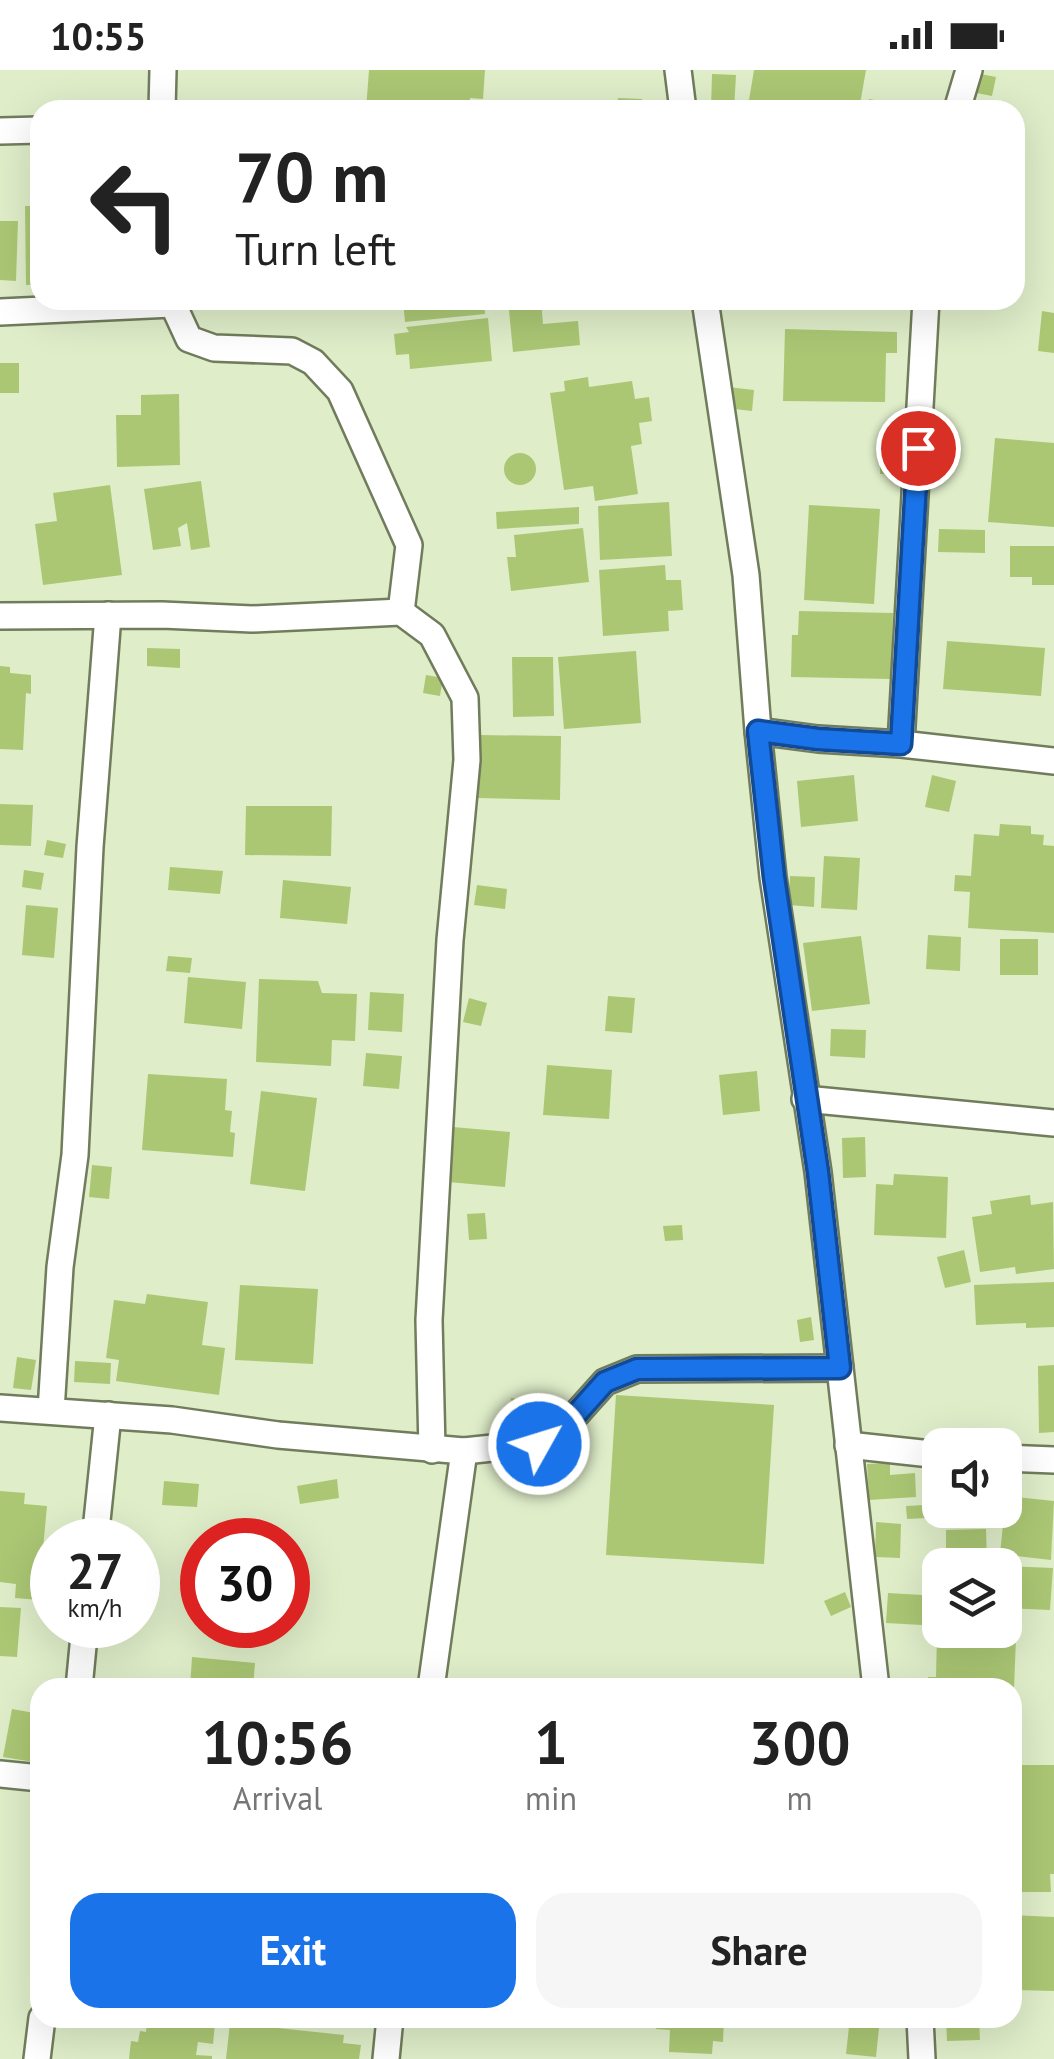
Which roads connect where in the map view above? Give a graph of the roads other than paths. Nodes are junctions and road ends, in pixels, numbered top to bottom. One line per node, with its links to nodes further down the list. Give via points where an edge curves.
1 (163, 70): 4 (street)
2 (678, 70): 5 (street)
3 (969, 70): 6 (street)
4 (162, 100)
5 (682, 100)
6 (961, 100)
7 (30, 130): 8 (street)
8 (0, 131)
9 (34, 310): 13 (street)
10 (176, 310): 14 (street, via 189,339 214,348 292,350 340,391 409,545)
11 (706, 310): 17 (street, via 746,575)
12 (925, 310): 18 (street)
13 (0, 312)
14 (401, 612): 15 (street, via 252,620); 27 (street, via 432,635 465,698 428,1320)
15 (108, 615): 16 (street); 24 (street, via 75,1155)
16 (0, 616)
17 (758, 731): 18 (street); 20 (street)
18 (901, 744): 19 (street)
19 (1054, 761)
20 (806, 1099): 21 (street); 22 (street)
21 (1054, 1123)
22 (840, 1368): 26 (street); 28 (street, via 637,1369 605,1382 562,1430 539,1444)
23 (0, 1408): 24 (street)
24 (51, 1411): 25 (street)
25 (108, 1415): 27 (street); 32 (street)
26 (848, 1445): 29 (street); 36 (street)
27 (432, 1450): 28 (street)
28 (464, 1451): 35 (street)
29 (922, 1453)
30 (1022, 1459): 31 (street)
31 (1054, 1460)
32 (97, 1518)
33 (83, 1648): 34 (street)
34 (79, 1678)
35 (432, 1678)
36 (875, 1678)
37 (0, 1774): 38 (street)
38 (30, 1777)
39 (41, 2028): 42 (street)
40 (389, 2028): 43 (street)
41 (920, 2028): 44 (street)
42 (37, 2059)
43 (386, 2059)
44 (922, 2059)

